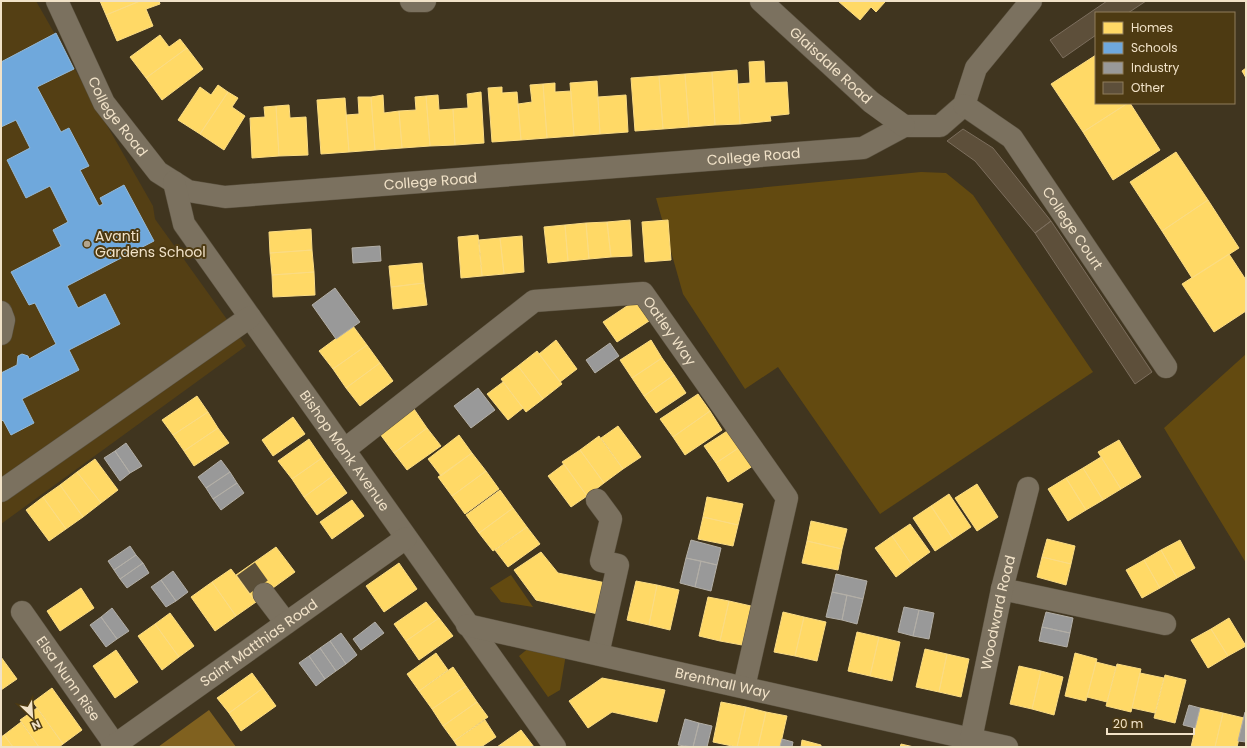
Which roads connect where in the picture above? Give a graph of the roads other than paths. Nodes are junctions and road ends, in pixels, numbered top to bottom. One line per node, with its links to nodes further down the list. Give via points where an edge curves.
1 (57, 1): 8 (street, College Road, via 104,103 158,172)
2 (411, 1): 3 (street)
3 (425, 1)
4 (761, 1): 7 (street, Glaisdale Road, via 871,102)
5 (1031, 1): 6 (street, via 976,68)
6 (964, 105): 7 (street, via 940,126); 12 (street, College Court, via 1012,138)
7 (904, 126): 8 (street, College Road, via 863,148 265,194 225,197 188,191)
8 (174, 182): 10 (street, Bishop Monk Avenue, via 184,224)
9 (1, 312): 11 (street, via 4,320)
10 (250, 317): 13 (street, Bishop Monk Avenue); 15 (street)
11 (1, 334)
12 (1166, 367)
13 (344, 450): 17 (street, Bishop Monk Avenue); 25 (street, Oatley Way, via 534,301 643,293 787,498)
14 (1028, 488): 18 (street, Woodward Road)
15 (1, 491)
16 (597, 500): 24 (street, via 611,520 601,562 618,565)
17 (406, 538): 21 (street, Saint Matthias Road); 23 (street, Bishop Monk Avenue)
18 (1002, 589): 22 (street); 26 (street, Woodward Road)
19 (264, 594): 21 (street)
20 (22, 612): 27 (street, Elsa Nunn Rise)
21 (286, 623): 27 (street, Saint Matthias Road)
22 (1165, 624)
23 (467, 625): 24 (street, Brentnall Way); 28 (street, Bishop Monk Avenue)
24 (598, 654): 25 (street, Brentnall Way)
25 (744, 687): 26 (street, Brentnall Way)
26 (970, 743): 29 (street, Brentnall Way)
27 (113, 746)
28 (555, 747)
29 (1008, 747)

